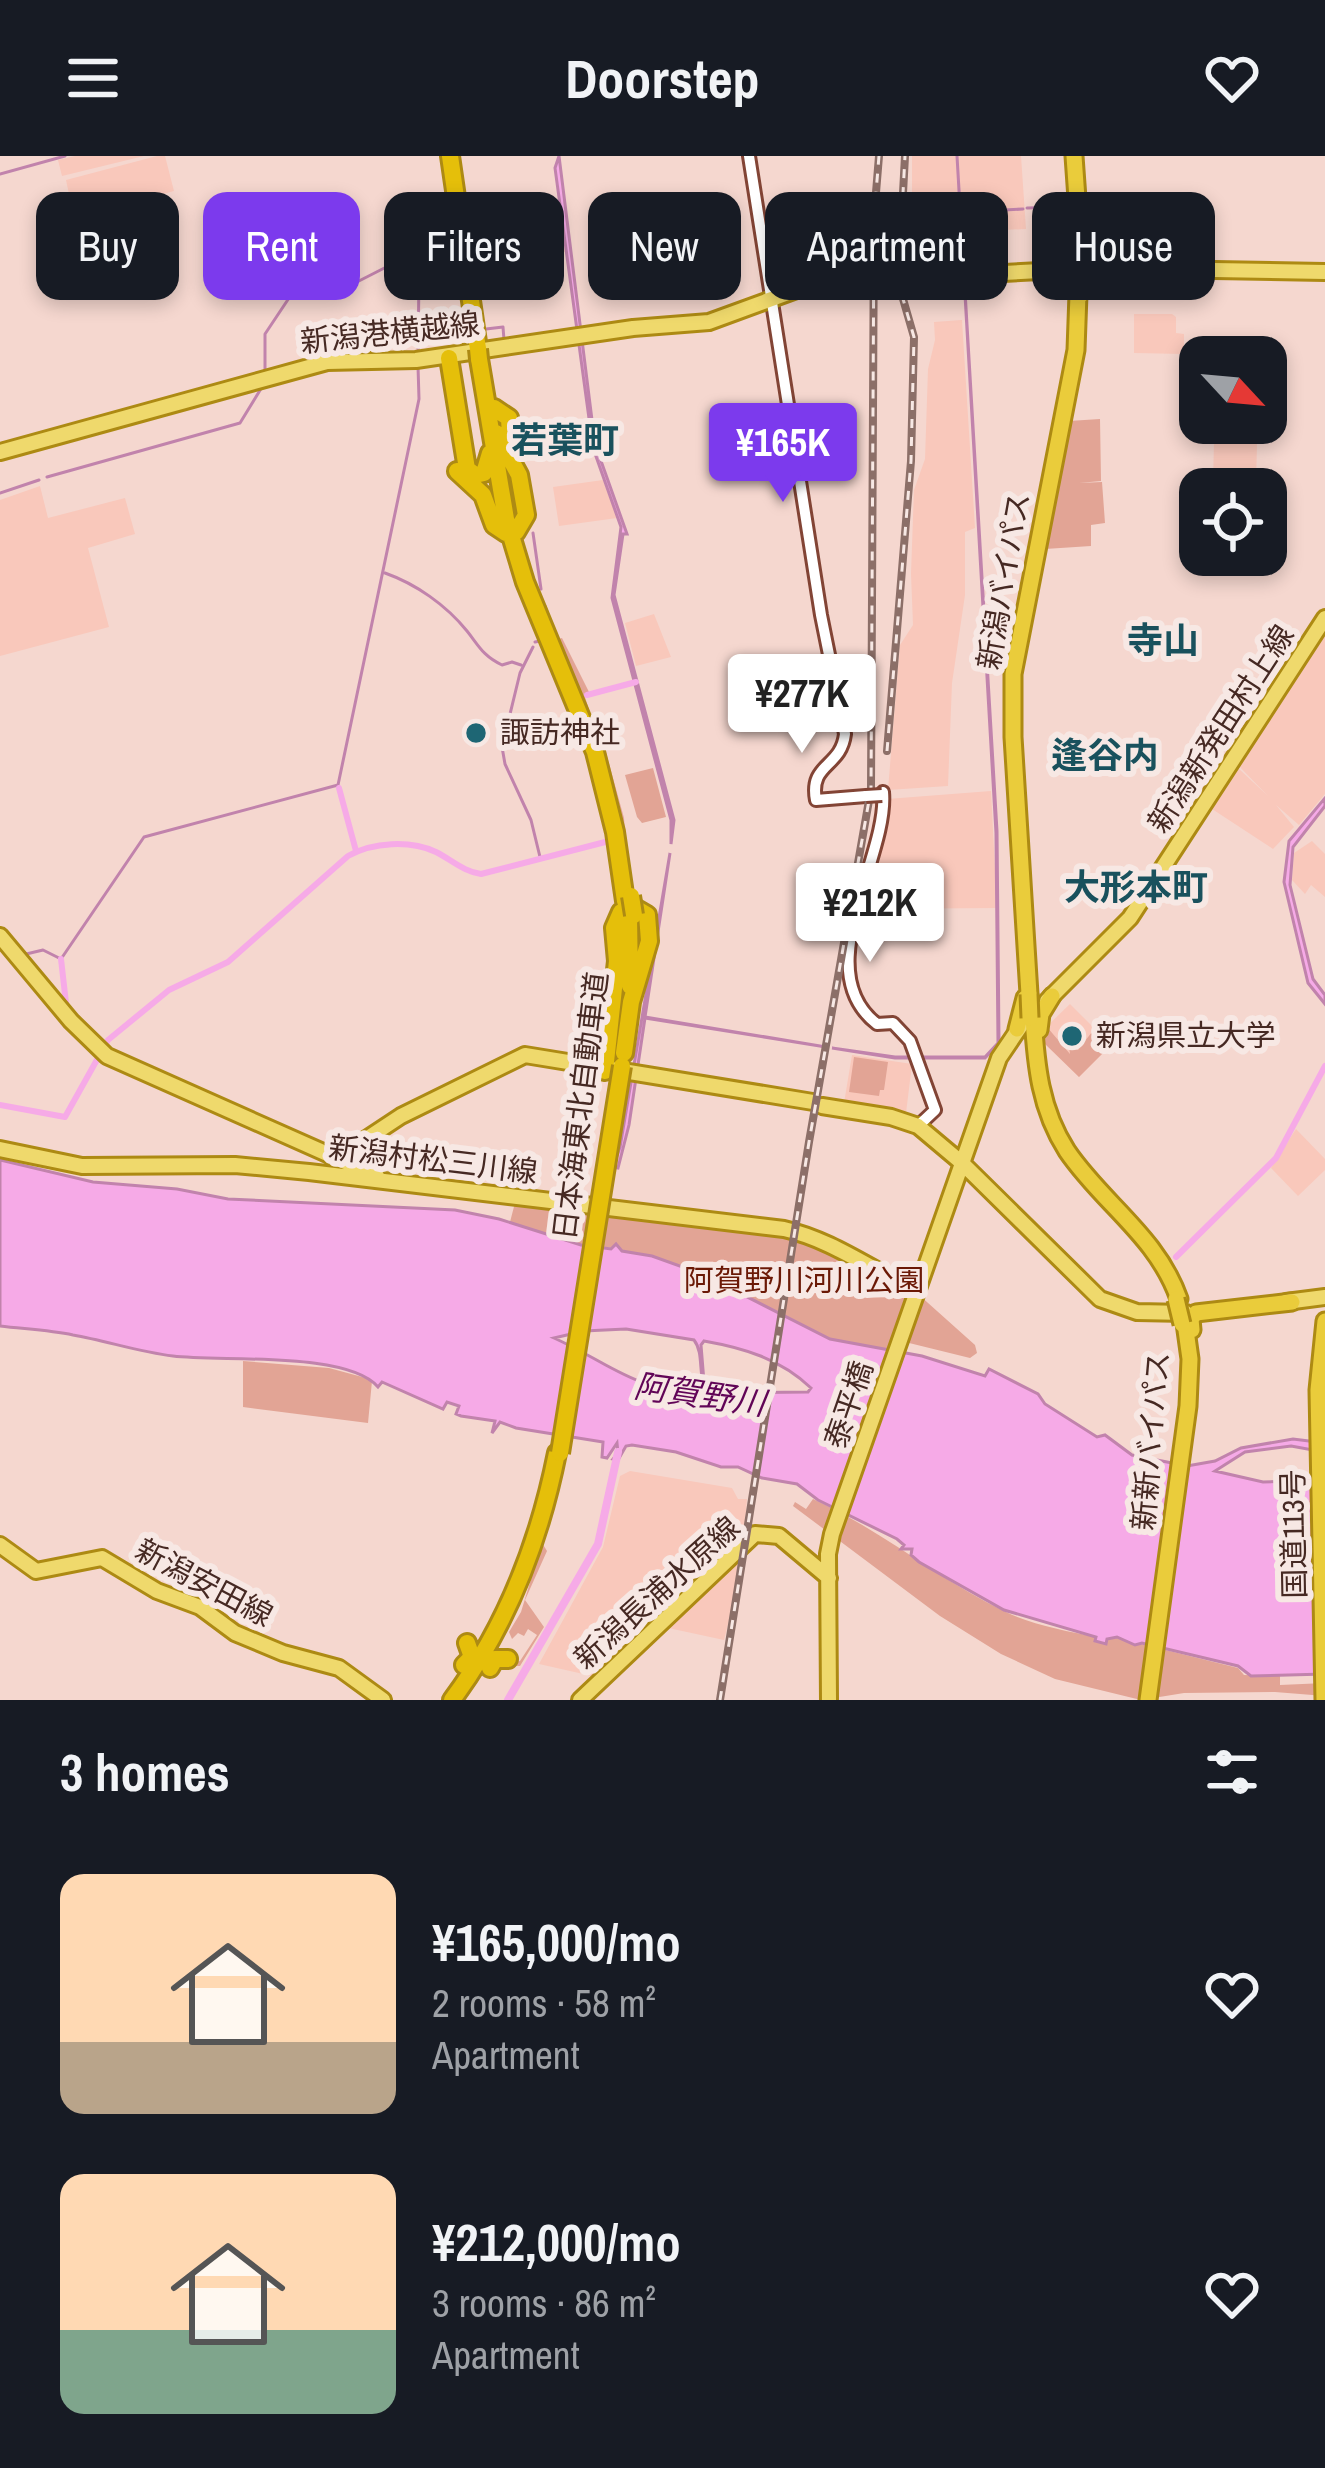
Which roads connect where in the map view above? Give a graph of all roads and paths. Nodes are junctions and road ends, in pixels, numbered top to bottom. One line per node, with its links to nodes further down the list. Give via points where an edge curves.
1 (749, 156): 10 (main road)
2 (1072, 156): 4 (highway, 新潟バイパス); 5 (highway, 新潟バイパス)
3 (452, 158): 12 (highway, 日本海東北自動車道)
4 (1071, 192)
5 (1074, 192)
6 (1215, 271): 8 (main road, 新潟港横越線)
7 (1032, 272): 10 (main road, 新潟港横越線, via 810,286)
8 (1325, 273)
9 (1078, 300): 24 (highway, 新潟バイパス, via 1078,350 1014,697)
10 (770, 301): 11 (main road, 新潟港横越線, via 712,321); 28 (main road, bridge, via 844,730 842,750 814,779 816,799 883,794 847,964 869,1017 897,1025 910,1041 935,1110)
11 (447, 358): 13 (highway); 14 (main road, 新潟港横越線, via 340,362); 15 (highway, 日本海東北自動車道, via 459,464 495,492)
12 (487, 400): 13 (highway, via 465,411); 13 (highway, via 490,454 481,474 465,466); 15 (highway, via 521,484 526,515); 16 (highway, 日本海東北自動車道); 16 (highway, via 509,418 512,518)
13 (455, 403)
14 (0, 453)
15 (512, 538): 18 (highway, 日本海東北自動車道)
16 (524, 571): 18 (highway, 日本海東北自動車道)
17 (1325, 618): 24 (main road, 新潟新発田村上線, via 1130,918)
18 (552, 640): 19 (highway, 日本海東北自動車道, via 593,736)
19 (618, 840): 20 (highway, 日本海東北自動車道); 22 (highway, via 620,891 610,931)
20 (629, 907): 23 (highway); 25 (highway, 日本海東北自動車道); 26 (highway, 日本海東北自動車道)
21 (0, 936): 30 (main road, via 107,1056)
22 (617, 964): 26 (highway); 26 (highway, via 616,918 639,909 650,935)
23 (632, 979): 25 (highway, via 646,923 629,913 619,925); 26 (highway, via 614,1006)
24 (1033, 1013): 27 (highway, 新新バイパス); 27 (highway, via 1028,1060); 31 (main road, 新潟新発田村上線, via 999,1058)
25 (625, 1017): 26 (highway, 日本海東北自動車道)
26 (619, 1067): 28 (main road); 30 (main road, via 506,1063); 40 (highway, 日本海東北自動車道, bridge)
27 (1047, 1116): 36 (highway, 新新バイパス, via 1140,1234)
28 (920, 1125): 31 (main road)
29 (0, 1149): 32 (main road, 新潟村松三川線, via 82,1166 236,1165)
30 (339, 1157): 32 (main road)
31 (963, 1162): 33 (main road, 泰平橋); 36 (main road, via 1100,1299 1137,1312)
32 (388, 1181): 33 (main road, 新潟村松三川線, via 784,1229)
33 (916, 1293): 42 (main road, 泰平橋, via 832,1534)
34 (1325, 1295): 35 (main road); 36 (main road)
35 (1292, 1302): 36 (highway, via 1191,1319)
36 (1182, 1311): 46 (highway, 新新バイパス, via 1187,1401)
37 (1325, 1321): 39 (highway, 国道113号)
38 (1325, 1339): 39 (highway, 国道113号)
39 (1319, 1368): 45 (highway, 国道113号)
40 (548, 1501): 43 (highway); 48 (highway, 日本海東北自動車道, via 512,1608)
41 (0, 1544): 47 (main road, 新潟安田線, via 36,1571 102,1558 200,1606 235,1634 344,1670)
42 (829, 1578): 49 (main road, 新潟長浦水原線, via 779,1536 755,1534); 50 (main road)
43 (511, 1604)
44 (482, 1659): 48 (highway)
45 (1324, 1696)
46 (1147, 1697)
47 (382, 1700)
48 (453, 1700)
49 (580, 1700)
50 (829, 1700)

